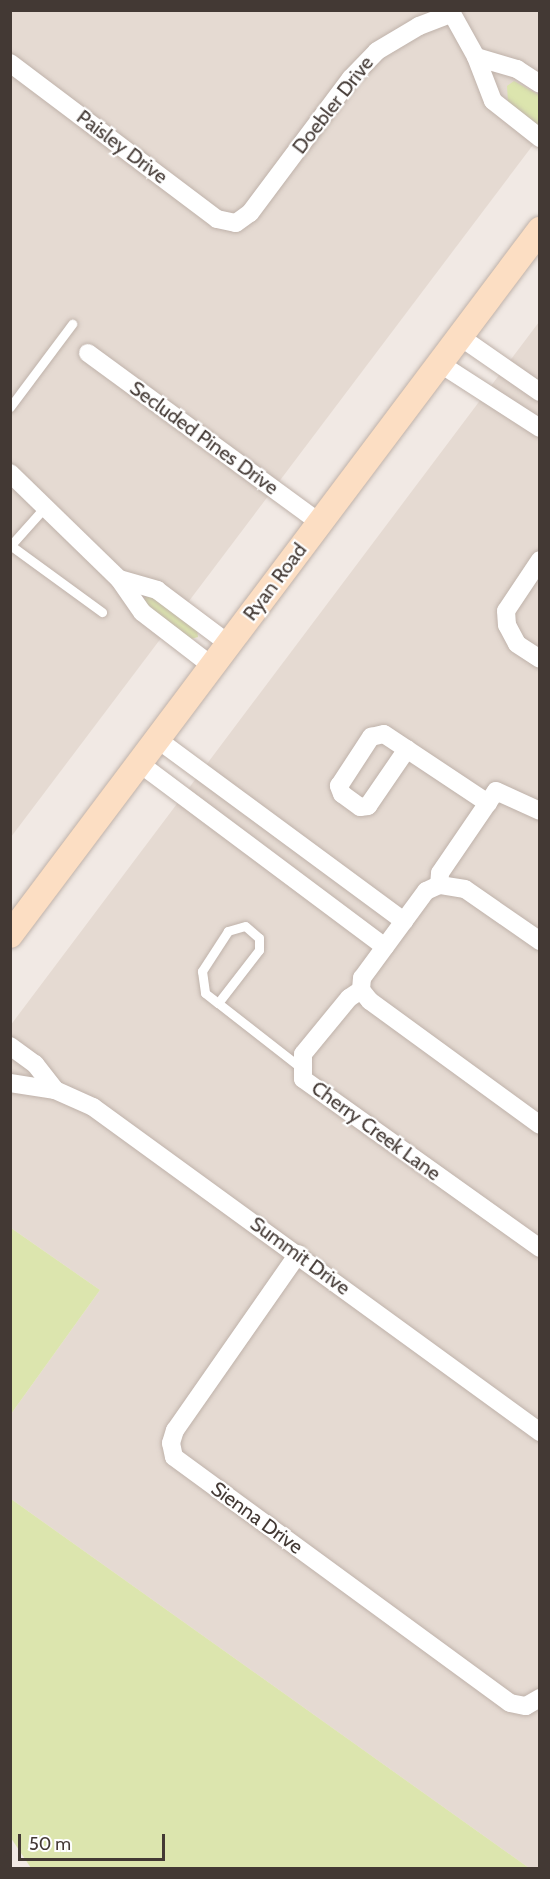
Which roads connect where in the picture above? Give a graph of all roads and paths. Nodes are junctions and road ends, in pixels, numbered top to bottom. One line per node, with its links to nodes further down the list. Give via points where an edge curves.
1 (451, 12): 2 (street); 6 (street, Doebler Drive, via 377,51 351,78 250,213)
2 (476, 57): 4 (street, via 517,69); 5 (street, via 493,101)
3 (10, 63): 6 (street, Paisley Drive, via 217,219)
4 (540, 84)
5 (540, 138)
6 (236, 223)
7 (540, 230): 9 (main road, Ryan Road)
8 (72, 324): 13 (lane)
9 (459, 336): 11 (main road, Ryan Road); 12 (street)
10 (88, 353): 17 (street, Secluded Pines Drive)
11 (439, 363): 14 (street); 17 (main road, Ryan Road)
12 (540, 392)
13 (10, 407)
14 (540, 428)
15 (10, 473): 16 (street)
16 (44, 508): 18 (lane); 20 (street)
17 (320, 523): 22 (main road, Ryan Road)
18 (11, 545): 21 (lane)
19 (540, 560): 23 (street, via 507,610 507,625 517,644)
20 (119, 579): 22 (street, via 158,590); 24 (street, via 142,612)
21 (102, 612)
22 (229, 644): 24 (main road, Ryan Road)
23 (540, 660)
24 (212, 666): 25 (main road, Ryan Road)
25 (157, 739): 27 (main road, Ryan Road); 31 (street)
26 (407, 749): 28 (street)
27 (139, 763): 32 (main road, Ryan Road); 34 (street)
28 (488, 803): 29 (street, via 496,791); 30 (street, Cherry Creek Lane, via 440,873)
29 (540, 811)
30 (439, 885): 31 (street, Cherry Creek Lane, via 426,891); 33 (street, via 465,889)
31 (404, 921): 34 (street, Cherry Creek Lane)
32 (10, 935)
33 (540, 941)
34 (385, 947): 35 (street, Cherry Creek Lane, via 362,978)
35 (361, 990): 38 (street, Cherry Creek Lane, via 349,998 303,1054); 41 (street, via 370,1001)
36 (218, 1003): 36 (lane, via 205,993 202,972 228,931 245,926 258,938 259,950); 38 (lane)
37 (10, 1046): 40 (street, Summit Drive, via 35,1064)
38 (300, 1067): 42 (street, Cherry Creek Lane, via 303,1078)
39 (10, 1083): 40 (street, Summit Drive)
40 (55, 1090): 43 (street, Summit Drive, via 93,1107)
41 (540, 1125)
42 (540, 1248)
43 (298, 1254): 44 (street, Summit Drive); 45 (street, Sienna Drive, via 175,1430 171,1443 174,1457 510,1703 525,1706)
44 (540, 1432)
45 (540, 1698)

